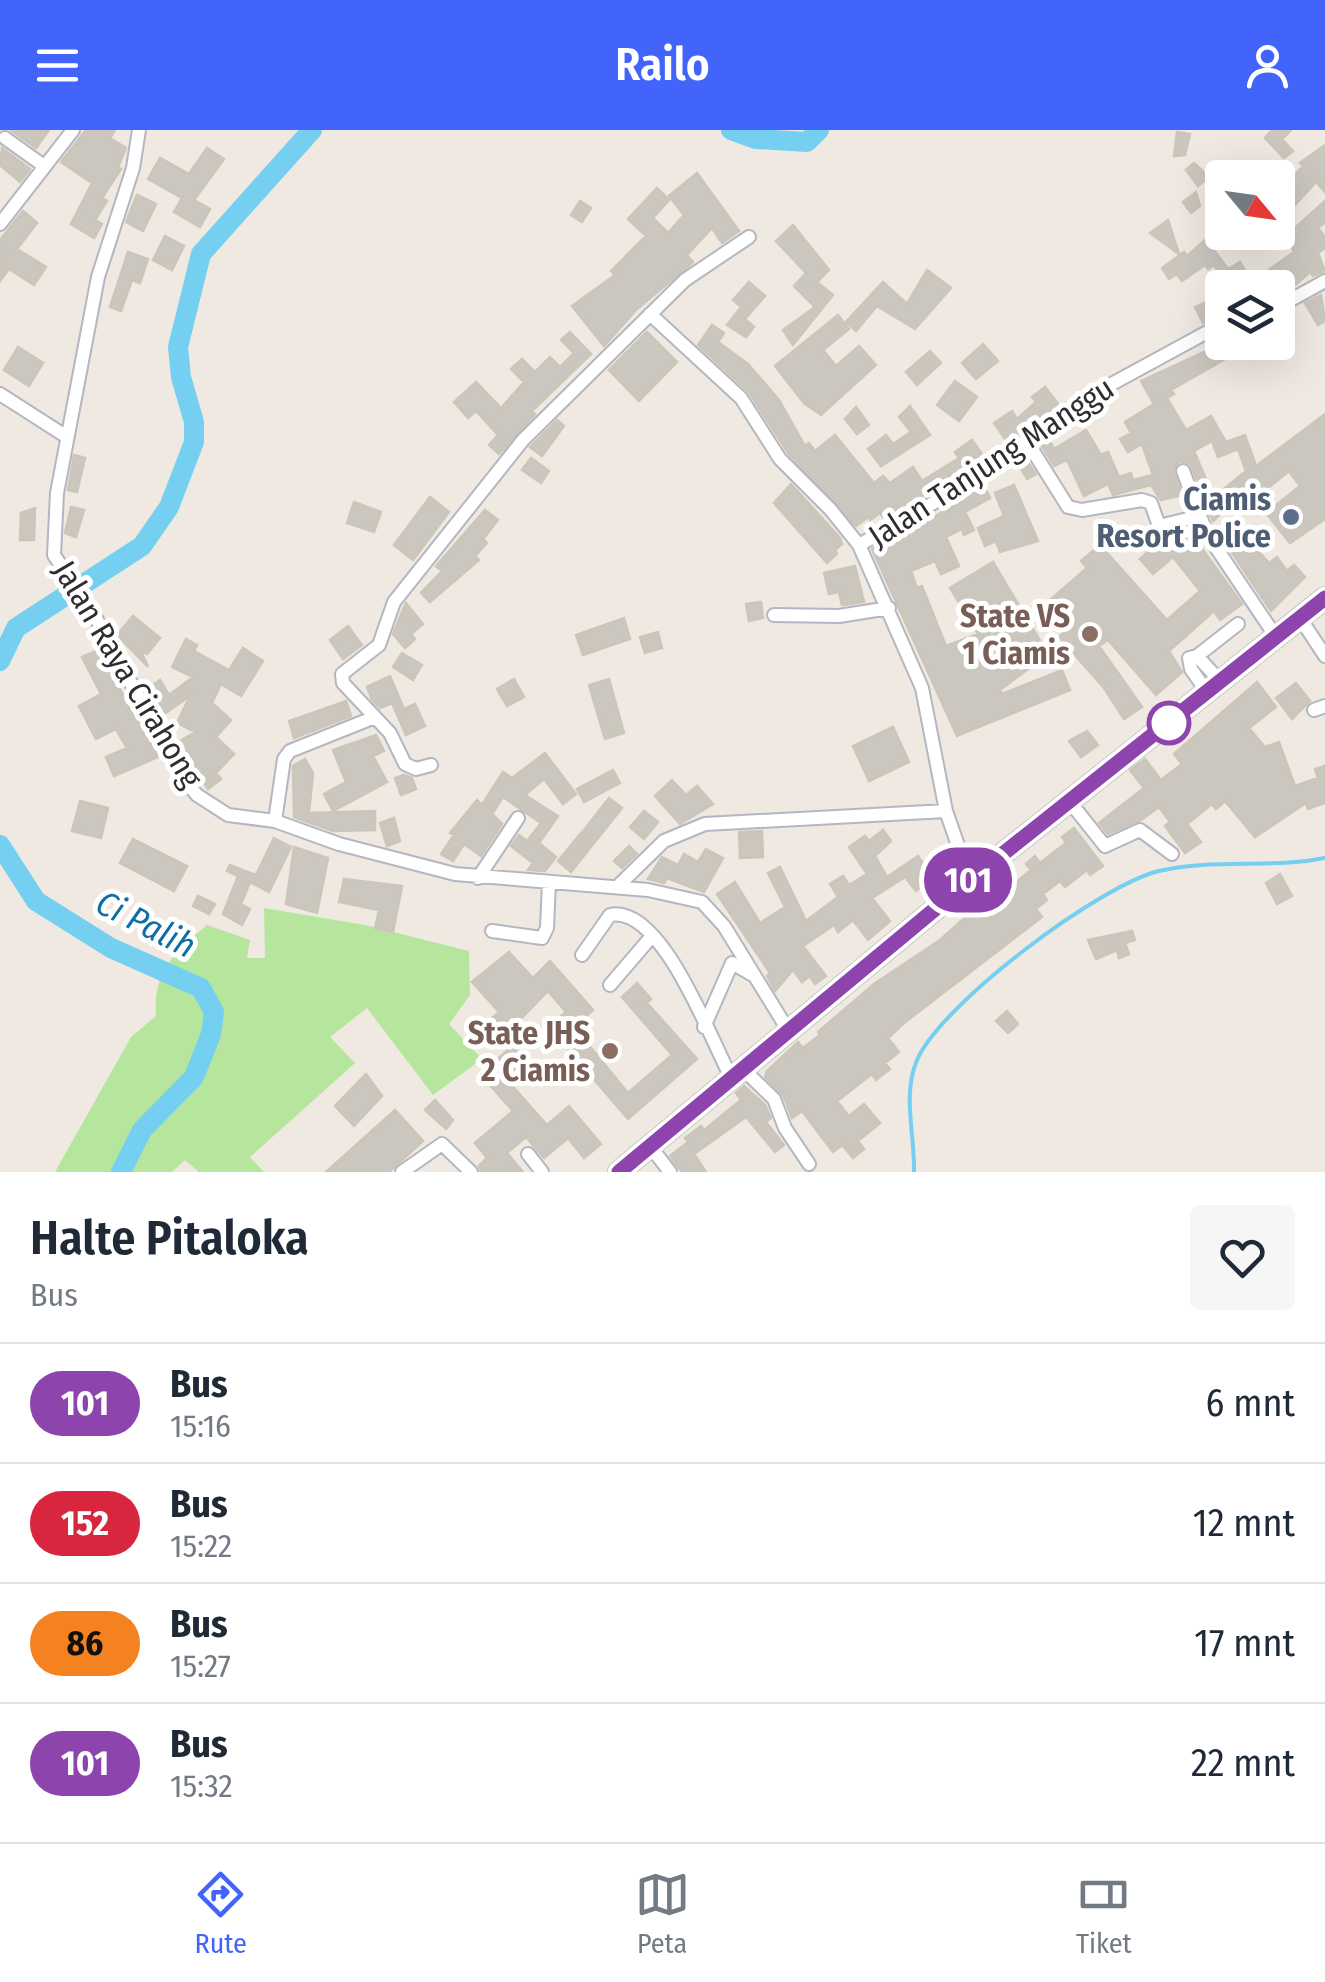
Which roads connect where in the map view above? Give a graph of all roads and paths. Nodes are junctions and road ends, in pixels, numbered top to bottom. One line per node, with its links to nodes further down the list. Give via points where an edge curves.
1 (73, 130): 4 (street)
2 (139, 130): 12 (street, Jalan Raya Cirahong, via 98,277)
3 (5, 138): 4 (street)
4 (44, 166): 5 (street)
5 (0, 224)
6 (749, 237): 9 (street, via 685,280)
7 (1325, 282): 8 (street)
8 (1295, 298)
9 (650, 314): 16 (street, via 741,398 780,460); 25 (street, via 523,440 394,602 379,645 342,674)
10 (1205, 333): 13 (street, Jalan Tanjung Manggu, via 1084,399)
11 (0, 394): 12 (street)
12 (68, 437): 30 (street, Jalan Raya Cirahong, via 54,527 61,568 197,795 228,815)
13 (1028, 443): 15 (street, via 1068,508 1142,500 1152,503 1159,526); 16 (street, Jalan Tanjung Manggu)
14 (1182, 470): 15 (street)
15 (1200, 516): 22 (street)
16 (858, 546): 18 (street, Jalan Tanjung Manggu)
17 (1325, 598): 20 (highway)
18 (889, 608): 19 (street); 28 (street, Jalan Tanjung Manggu, via 922,688)
19 (774, 615)
20 (1300, 618): 22 (highway); 23 (street)
21 (1238, 624): 24 (street, via 1197,656)
22 (1276, 637): 24 (highway)
23 (1325, 656)
24 (1214, 686): 27 (highway)
25 (376, 717): 26 (street, via 406,764 416,770); 30 (street, via 290,751)
26 (431, 764)
27 (1070, 802): 31 (street, via 1105,846 1140,830); 33 (highway)
28 (946, 810): 33 (street, Jalan Tanjung Manggu); 35 (street, via 705,824 664,840)
29 (518, 818): 32 (street)
30 (276, 821): 32 (street, Jalan Raya Cirahong, via 339,844)
31 (1172, 854)
32 (478, 878): 34 (street, Jalan Raya Cirahong)
33 (970, 880): 41 (highway)
34 (549, 882): 35 (street, Jalan Raya Cirahong); 36 (street, via 542,938)
35 (617, 886): 41 (street, Jalan Raya Cirahong, via 702,902 724,926)
36 (492, 931)
37 (652, 936): 38 (street, via 632,918 610,914); 39 (street); 40 (street, via 675,960)
38 (582, 955)
39 (610, 985)
40 (704, 1027): 41 (street, via 732,964 756,979); 42 (street)
41 (785, 1032): 42 (highway)
42 (737, 1073): 43 (highway); 45 (street, via 774,1100)
43 (650, 1146): 49 (highway); 50 (street)
44 (528, 1154): 48 (street)
45 (808, 1164)
46 (402, 1172): 47 (street, via 442,1144)
47 (471, 1172)
48 (542, 1172)
49 (619, 1172)
50 (670, 1172)

